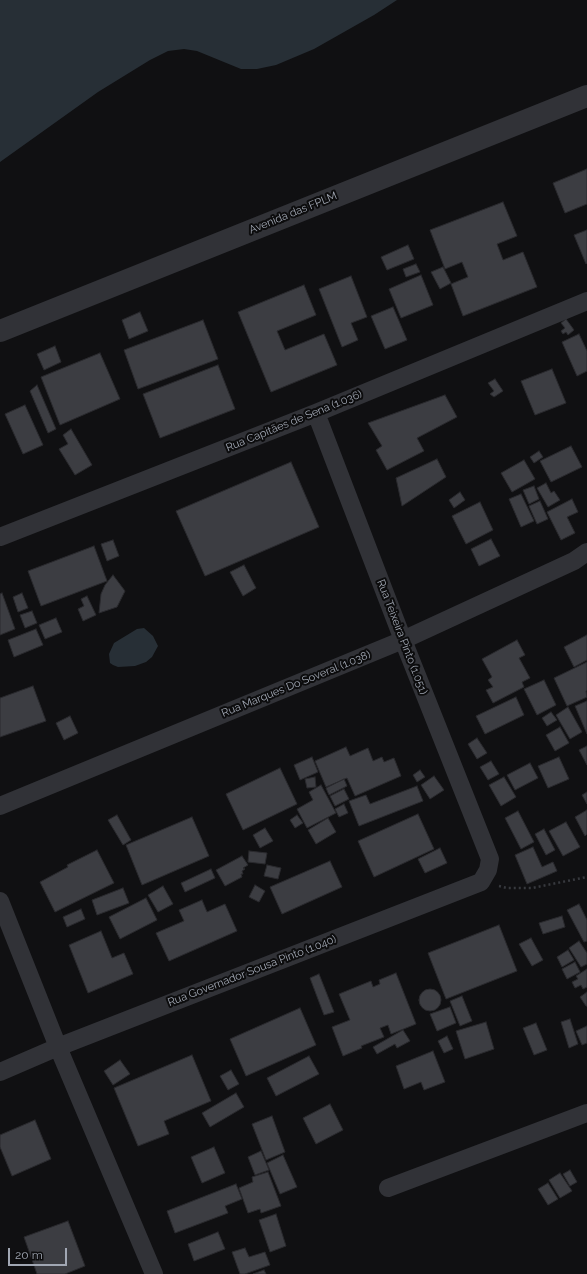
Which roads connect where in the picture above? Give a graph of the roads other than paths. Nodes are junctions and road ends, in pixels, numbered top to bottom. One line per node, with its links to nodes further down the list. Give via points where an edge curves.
1 (587, 96): 3 (street, Avenida das FPLM)
2 (587, 301): 4 (street, Rua Capitães de Sena (1.036))
3 (0, 331)
4 (316, 413): 5 (street, Rua Capitães de Sena (1.036)); 7 (street, Rua Teixeira Pinto (1.051))
5 (0, 537)
6 (587, 552): 7 (street, Rua Marques Do Soveral (1.038), via 574,561)
7 (404, 640): 8 (street, Rua Marques Do Soveral (1.038)); 9 (street, Rua Teixeira Pinto (1.051), via 490,859 488,870)
8 (0, 806)
9 (481, 882): 11 (street, Rua Governador Sousa Pinto (1.040))
10 (0, 901): 11 (street)
11 (58, 1047): 12 (street, Rua Governador Sousa Pinto (1.040)); 15 (street)
12 (0, 1072)
13 (587, 1113): 14 (street)
14 (388, 1188)
15 (154, 1274)

